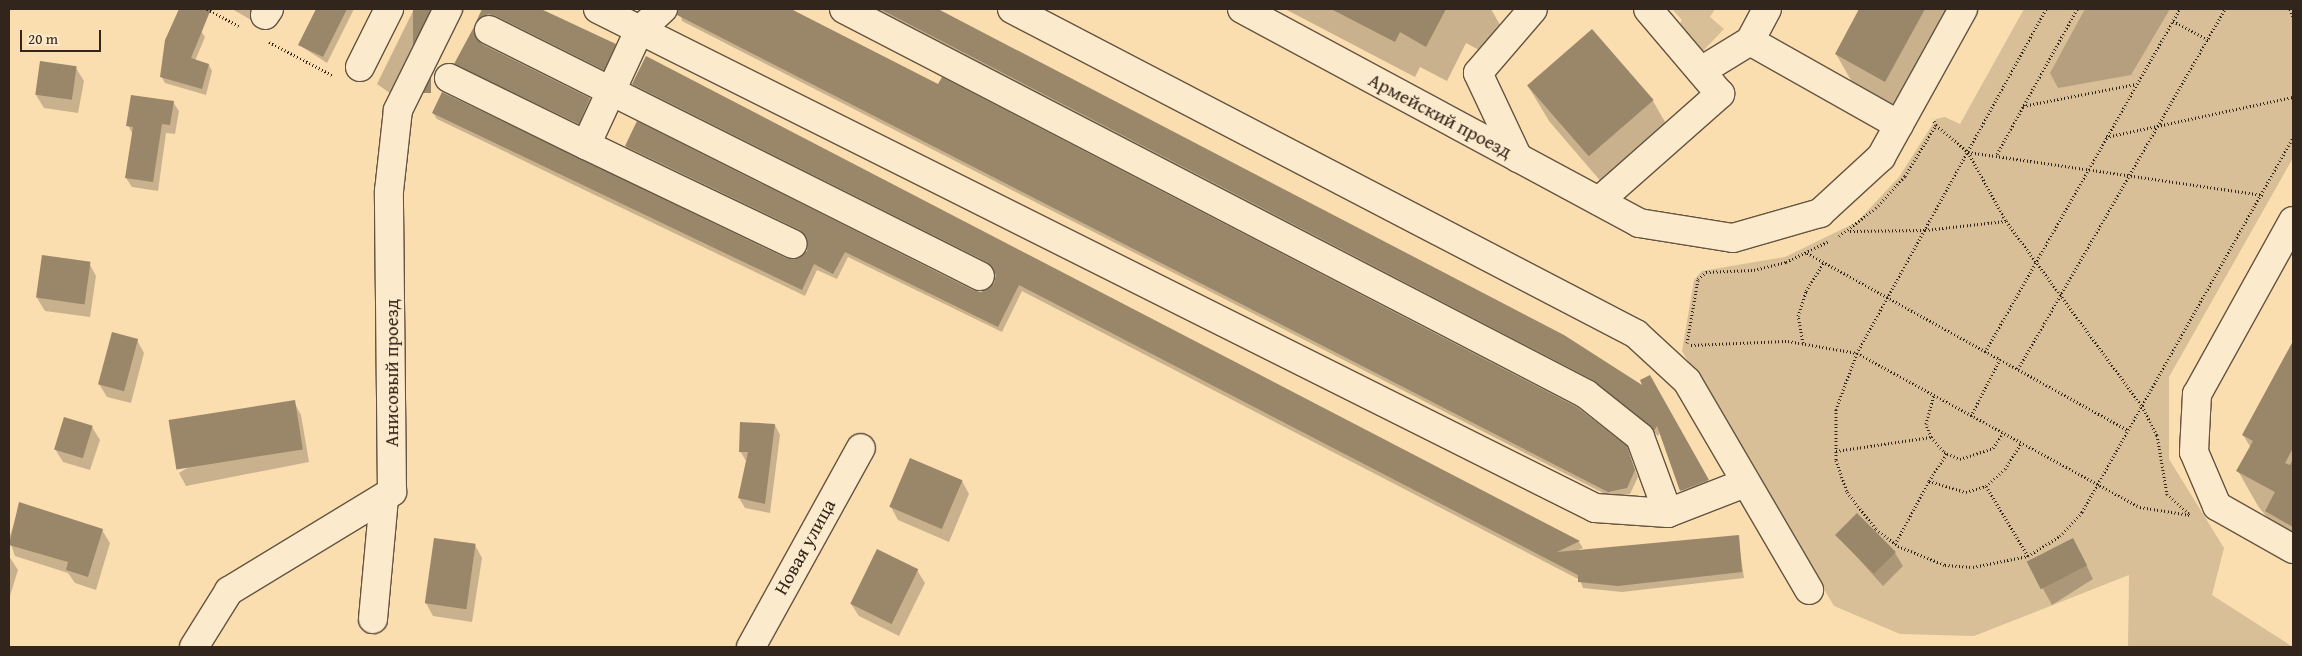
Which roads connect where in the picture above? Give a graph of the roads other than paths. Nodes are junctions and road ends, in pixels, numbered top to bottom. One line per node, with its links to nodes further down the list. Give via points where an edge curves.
1 (389, 9): 16 (street)
2 (448, 9): 28 (street, Анисовый проезд, via 398,110 390,191 392,492)
3 (598, 9): 13 (street)
4 (663, 9): 13 (street)
5 (844, 9): 29 (street, via 1586,394 1640,436)
6 (1012, 9): 27 (street, via 1636,334 1687,381)
7 (1242, 9): 21 (street, Армейский проезд)
8 (1533, 9): 21 (street, via 1478,73)
9 (1648, 9): 15 (street)
10 (1767, 9): 14 (street)
11 (1963, 9): 19 (street, Армейский проезд)
12 (489, 30): 18 (street)
13 (639, 31): 18 (street); 29 (street, via 1595,508)
14 (1750, 41): 15 (street); 19 (street)
15 (1701, 71): 22 (street, via 1720,94)
16 (349, 72)
17 (449, 78): 20 (street)
18 (611, 91): 20 (street); 25 (street)
19 (1899, 126): 22 (street, Армейский проезд, via 1881,158 1820,214 1733,238 1639,223)
20 (586, 145): 24 (street)
21 (1518, 158): 22 (street, Армейский проезд)
22 (1599, 201)
23 (2293, 221): 30 (street, via 2197,394 2194,452 2217,506)
24 (793, 244)
25 (980, 276)
26 (861, 448): 34 (street, Новая улица)
27 (1745, 483): 29 (street); 31 (street)
28 (384, 497): 32 (street); 33 (street, via 229,591)
29 (1668, 513)
30 (2293, 549)
31 (1809, 590)
32 (373, 619)
33 (194, 647)
34 (750, 647)

